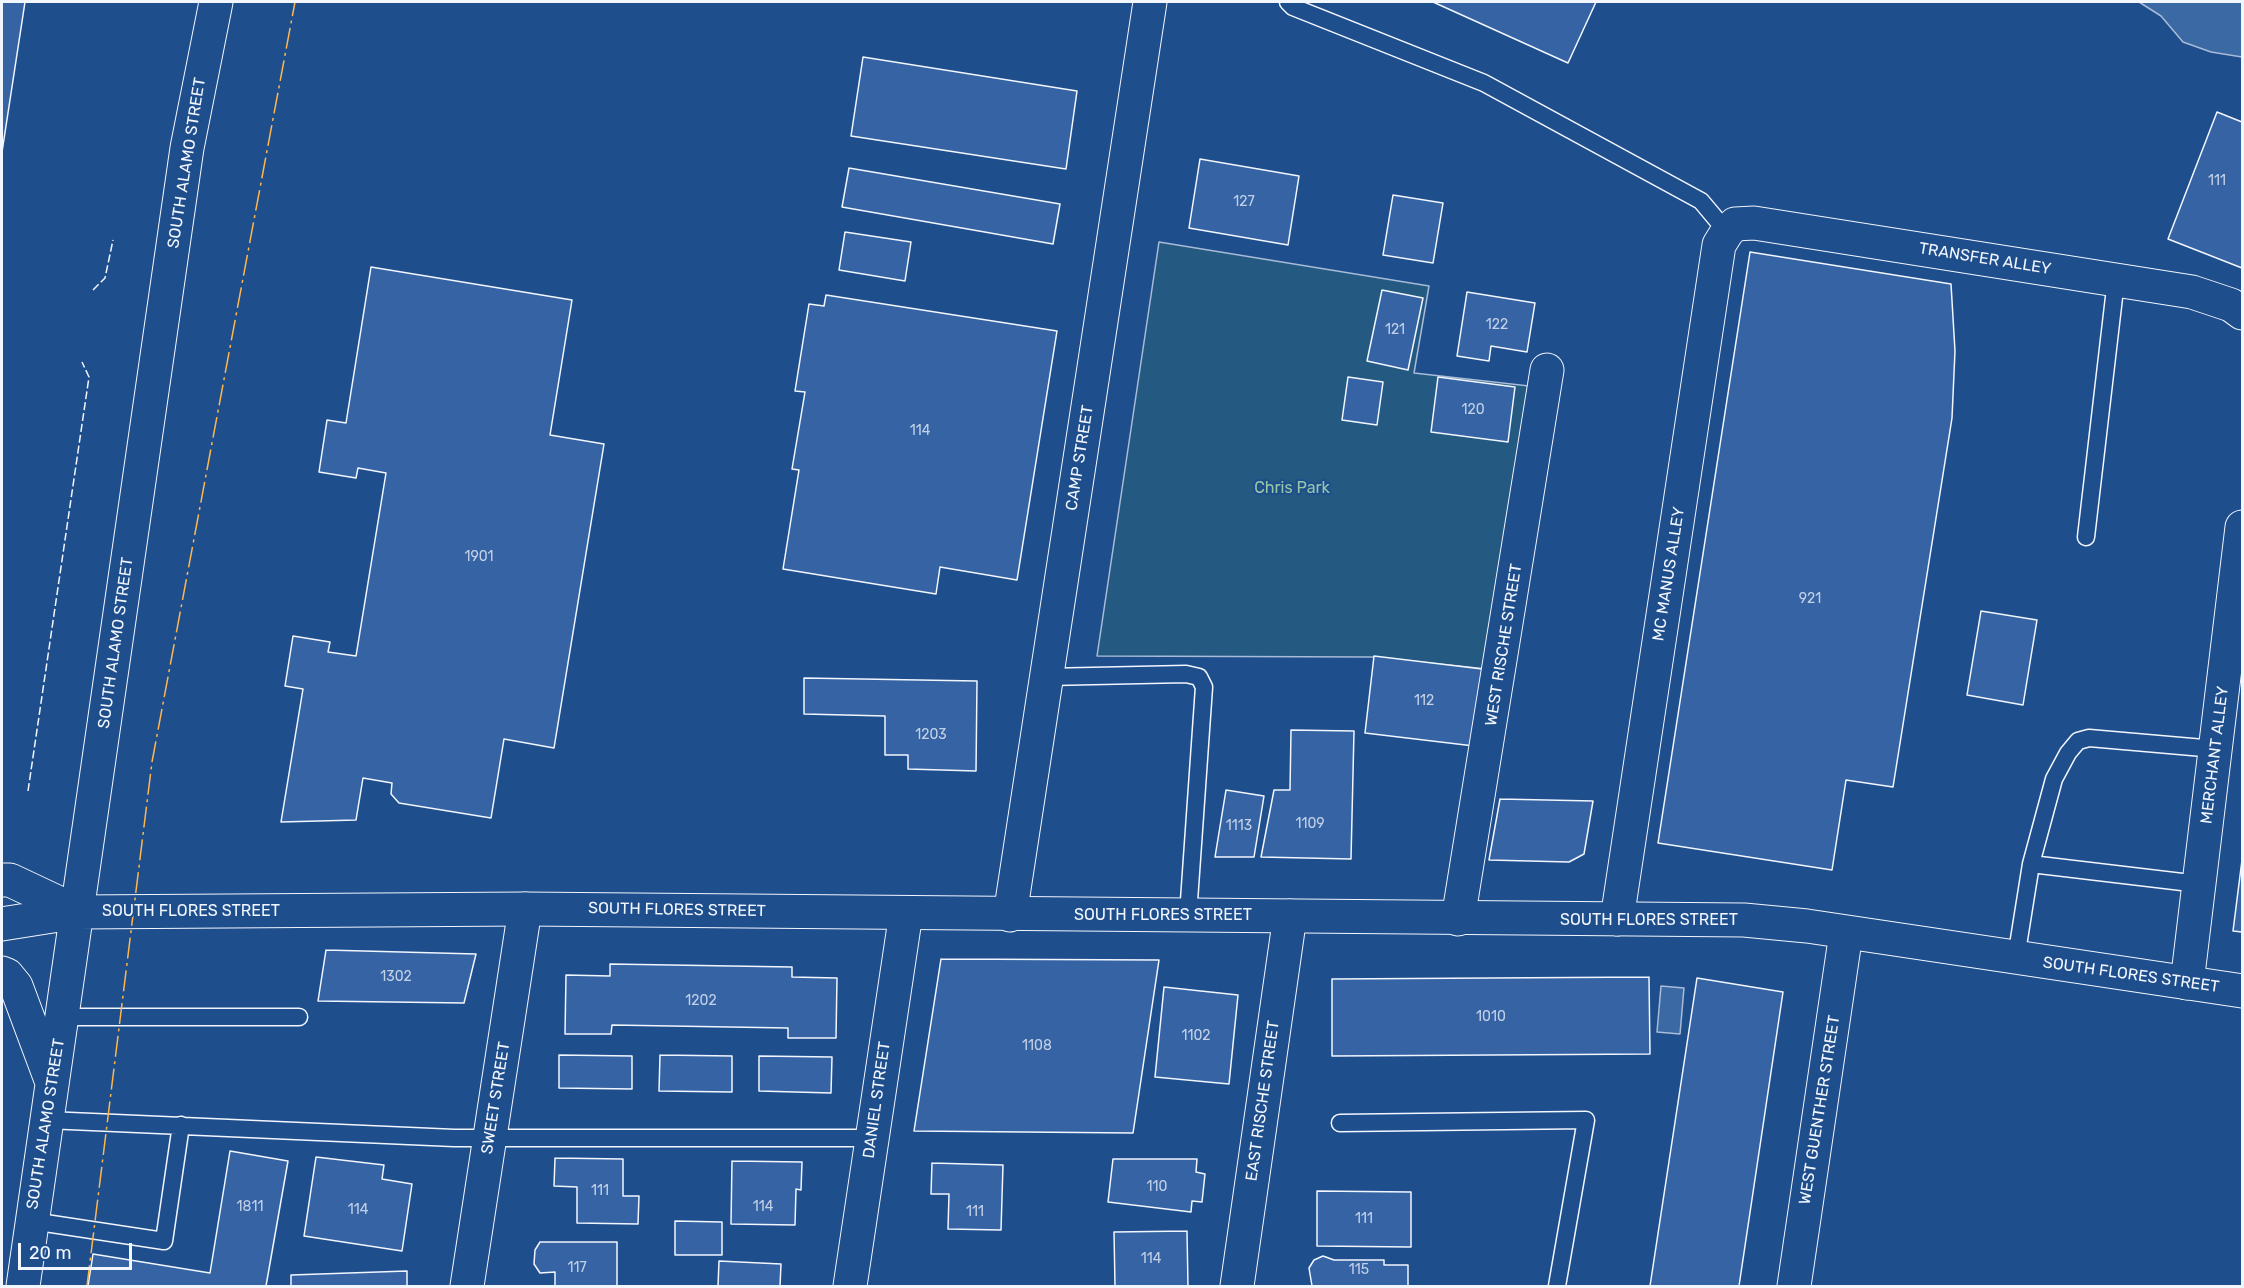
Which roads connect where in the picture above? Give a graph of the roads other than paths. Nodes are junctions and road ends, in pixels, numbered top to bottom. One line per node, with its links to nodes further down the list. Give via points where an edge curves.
1 (216, 2): 16 (street, SOUTH ALAMO STREET, via 187,148)
2 (1150, 2): 10 (street, CAMP STREET)
3 (1288, 2): 4 (lane, via 1484,83 1701,201)
4 (1727, 232): 5 (street, TRANSFER ALLEY, via 1735,224 1754,223); 22 (street, MC MANUS ALLEY, via 1719,245)
5 (2116, 280): 6 (street, TRANSFER ALLEY, via 2192,292 2230,305); 9 (lane)
6 (2242, 314)
7 (1547, 370): 21 (street, WEST RISCHE STREET)
8 (2242, 527): 11 (street, MERCHANT ALLEY)
9 (2086, 537)
10 (1046, 677): 18 (street, CAMP STREET); 19 (lane, via 1199,677 1204,687)
11 (2216, 749): 12 (lane, via 2089,738 2078,741 2054,779); 14 (street, MERCHANT ALLEY)
12 (2031, 864): 14 (lane); 25 (lane)
13 (2, 880): 16 (street, SOUTH FLORES STREET, via 10,880)
14 (2199, 884): 27 (street, MERCHANT ALLEY)
15 (525, 909): 16 (street, SOUTH FLORES STREET); 17 (street, SOUTH FLORES STREET); 35 (street, SWEET STREET)
16 (78, 912): 23 (street, SOUTH FLORES STREET); 29 (street, SOUTH ALAMO STREET)
17 (906, 913): 18 (street, SOUTH FLORES STREET); 36 (street, DANIEL STREET)
18 (1010, 915): 19 (street, SOUTH FLORES STREET)
19 (1188, 915): 20 (street, SOUTH FLORES STREET)
20 (1290, 916): 21 (street, SOUTH FLORES STREET); 41 (street, EAST RISCHE STREET)
21 (1458, 919): 22 (street, SOUTH FLORES STREET)
22 (1617, 919): 24 (street, SOUTH FLORES STREET, via 1744,920)
23 (2, 924)
24 (1846, 933): 25 (street, SOUTH FLORES STREET); 43 (street, WEST GUENTHER STREET)
25 (2016, 958): 27 (street, SOUTH FLORES STREET)
26 (2, 973): 31 (street, via 16,986)
27 (2187, 982): 28 (street, SOUTH FLORES STREET)
28 (2242, 991)
29 (63, 1017): 30 (lane); 31 (street, SOUTH ALAMO STREET)
30 (299, 1017)
31 (52, 1084): 32 (street, SOUTH ALAMO STREET)
32 (47, 1120): 34 (lane); 37 (street, SOUTH ALAMO STREET)
33 (1340, 1123): 42 (lane, via 1586,1120)
34 (181, 1125): 35 (lane); 37 (lane, via 164,1241)
35 (490, 1137): 36 (lane); 39 (street, SWEET STREET)
36 (872, 1138): 40 (street, DANIEL STREET)
37 (32, 1221): 38 (street, SOUTH ALAMO STREET)
38 (23, 1287)
39 (467, 1287)
40 (850, 1287)
41 (1237, 1287)
42 (1557, 1287)
43 (1794, 1287)

